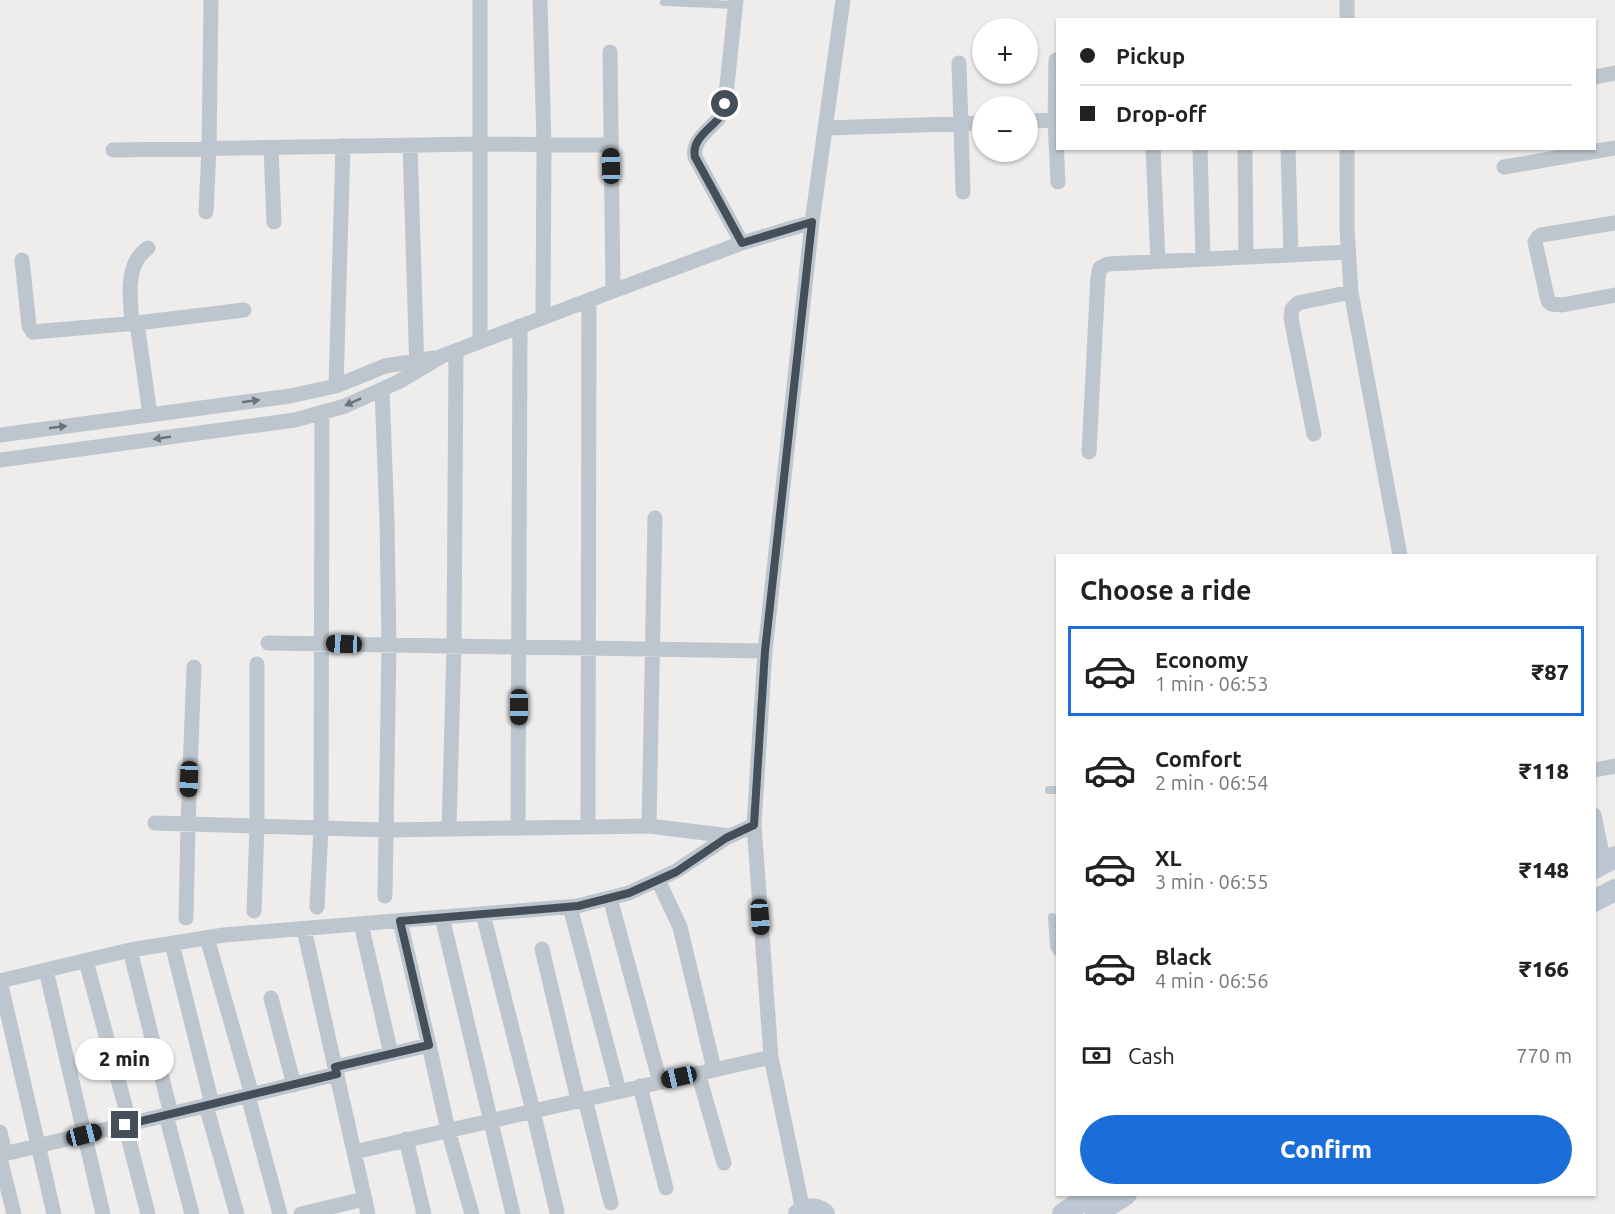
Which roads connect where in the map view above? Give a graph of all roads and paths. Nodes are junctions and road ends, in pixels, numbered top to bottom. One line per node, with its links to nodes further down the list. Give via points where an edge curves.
1 (211, 0): 26 (street)
2 (480, 0): 19 (street)
3 (540, 0): 21 (street)
4 (843, 0): 18 (street)
5 (1347, 0): 8 (street)
6 (664, 2): 7 (lane)
7 (736, 3): 41 (street, via 725,104 694,150)
8 (1347, 18)
9 (610, 52): 22 (street)
10 (1056, 60): 14 (street)
11 (959, 63): 16 (street)
12 (1615, 73): 13 (street)
13 (1596, 77)
14 (1056, 120): 15 (street)
15 (1038, 121)
16 (962, 123): 17 (street); 18 (street); 36 (street)
17 (972, 123)
18 (825, 128): 39 (street)
19 (480, 144): 20 (street); 21 (street); 57 (street)
20 (410, 145): 23 (street); 59 (street)
21 (544, 145): 22 (street); 54 (street)
22 (611, 145): 49 (street)
23 (343, 146): 24 (street); 60 (street)
24 (272, 148): 26 (street); 38 (street)
25 (1615, 148): 34 (street)
26 (209, 149): 27 (street); 37 (street)
27 (113, 150)
28 (1057, 150): 35 (street)
29 (1153, 150): 48 (street)
30 (1200, 150): 46 (street)
31 (1245, 150): 45 (street)
32 (1288, 150): 44 (street)
33 (1347, 150): 43 (street)
34 (1504, 167)
35 (1058, 182)
36 (963, 192)
37 (206, 212)
38 (274, 222)
39 (812, 222): 41 (street); 77 (street)
40 (1615, 223): 51 (street, via 1542,235 1535,242 1551,304)
41 (742, 243): 49 (street)
42 (148, 248): 55 (street, via 137,259 130,285)
43 (1348, 252): 44 (street); 50 (street)
44 (1291, 255): 45 (street)
45 (1246, 257): 46 (street)
46 (1203, 259): 48 (street)
47 (22, 260): 55 (street, via 29,326 33,332)
48 (1158, 261): 66 (street, via 1108,264 1100,268)
49 (613, 291): 52 (street)
50 (1351, 292): 64 (street, via 1298,303 1292,309); 69 (street)
51 (1615, 295)
52 (589, 300): 54 (street); 75 (street)
53 (244, 310): 55 (street)
54 (543, 317): 56 (street)
55 (134, 324): 63 (street)
56 (520, 327): 57 (street); 74 (street)
57 (480, 342): 58 (street)
58 (449, 354): 59 (street); 73 (street)
59 (417, 366): 60 (street, via 385,366); 61 (street)
60 (336, 386): 63 (street, one-way to 60)
61 (382, 389): 62 (street, one-way to 62); 72 (street)
62 (322, 413): 67 (street, one-way to 67, via 295,420); 71 (street)
63 (150, 415): 65 (street, one-way to 63)
64 (1314, 434)
65 (0, 435)
66 (1089, 452)
67 (0, 460)
68 (655, 518): 76 (street)
69 (1401, 554)
70 (268, 643): 71 (street)
71 (321, 643): 72 (street); 89 (street)
72 (389, 645): 73 (street); 92 (street)
73 (454, 646): 74 (street); 91 (street)
74 (520, 647): 75 (street); 90 (street)
75 (588, 648): 76 (street); 88 (street)
76 (651, 649): 77 (street); 87 (street)
77 (765, 651): 85 (street)
78 (257, 664): 86 (street)
79 (194, 668): 83 (street)
80 (1615, 766): 81 (street)
81 (1596, 770)
82 (155, 823): 83 (street)
83 (188, 824): 86 (street); 106 (street)
84 (1596, 824): 94 (street)
85 (754, 825): 93 (street); 121 (street)
86 (257, 826): 89 (street); 102 (street)
87 (649, 826): 88 (street); 93 (street)
88 (588, 827): 90 (street)
89 (321, 828): 92 (street); 100 (street)
90 (518, 828): 91 (street)
91 (449, 829): 92 (street)
92 (387, 830): 97 (street)
93 (730, 836): 95 (street)
94 (1605, 863)
95 (658, 880): 98 (street); 122 (street, via 680,927)
96 (1615, 890): 99 (main road)
97 (384, 896)
98 (610, 898): 101 (street); 125 (street)
99 (1596, 900)
100 (316, 907)
101 (570, 907): 103 (street); 128 (street)
102 (254, 911)
103 (483, 914): 104 (street); 132 (street)
104 (442, 917): 107 (street); 134 (street)
105 (1052, 917): 114 (lane)
106 (186, 918)
107 (400, 921): 108 (street); 119 (street)
108 (361, 924): 109 (street); 120 (street)
109 (304, 929): 110 (street); 123 (street)
110 (207, 938): 111 (street); 129 (street)
111 (172, 944): 113 (street); 131 (street)
112 (542, 949): 130 (street)
113 (130, 950): 115 (street); 133 (street)
114 (1056, 950)
115 (86, 961): 116 (street); 135 (street)
116 (46, 970): 117 (street); 138 (street)
117 (0, 981): 140 (street)
118 (271, 998): 126 (street)
119 (429, 1045): 120 (street); 136 (street)
120 (391, 1054): 123 (street)
121 (771, 1056): 122 (street); 151 (street)
122 (714, 1069): 124 (street)
123 (336, 1071): 126 (street); 141 (street)
124 (698, 1073): 125 (street); 143 (street)
125 (660, 1082): 127 (street)
126 (294, 1085): 129 (street)
127 (640, 1086): 128 (street); 144 (street)
128 (618, 1091): 130 (street)
129 (250, 1095): 131 (street); 158 (street)
130 (581, 1099): 132 (street); 148 (street)
131 (209, 1105): 133 (street); 157 (street)
132 (533, 1111): 134 (street); 150 (street)
133 (169, 1115): 135 (street); 156 (street)
134 (492, 1120): 136 (street); 163 (street)
135 (128, 1125): 138 (street); 155 (street)
136 (448, 1130): 139 (street); 162 (street)
137 (0, 1132): 142 (street)
138 (84, 1135): 140 (street); 154 (street)
139 (406, 1139): 141 (street); 161 (street)
140 (39, 1146): 142 (street); 153 (street)
141 (354, 1152): 147 (street)
142 (2, 1156): 152 (street)
143 (724, 1163)
144 (666, 1188)
145 (1089, 1196): 164 (main road)
146 (1123, 1196): 165 (main road)
147 (364, 1198): 149 (street); 160 (street)
148 (611, 1203)
149 (321, 1212): 159 (street)
150 (557, 1212)
151 (809, 1213)
152 (14, 1214)
153 (54, 1214)
154 (103, 1214)
155 (148, 1214)
156 (192, 1214)
157 (237, 1214)
158 (280, 1214)
159 (301, 1214)
160 (368, 1214)
161 (424, 1214)
162 (472, 1214)
163 (513, 1214)
164 (1063, 1214)
165 (1096, 1214)

